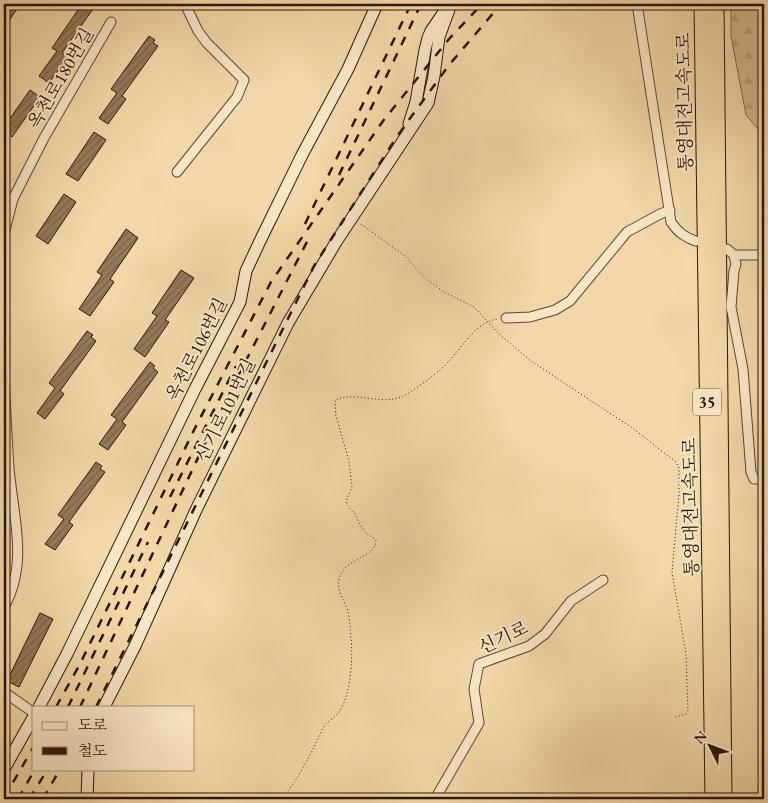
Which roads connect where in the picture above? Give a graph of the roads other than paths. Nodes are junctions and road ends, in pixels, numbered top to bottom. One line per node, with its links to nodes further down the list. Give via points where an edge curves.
1 (185, 4): 8 (street, via 207,43 244,80 237,97)
2 (377, 4): 21 (street, 옥천로106번길, via 348,69 246,271 240,302)
3 (637, 4): 9 (street)
4 (702, 4): 29 (highway, 통영대전고속도로 / 35)
5 (716, 4): 30 (highway, 통영대전고속도로 / 35)
6 (111, 22): 10 (street, 옥천로180번길, via 44,138 13,200)
7 (401, 142): 7 (street, via 428,103 440,37 452,4 428,38 416,102); 22 (street, 신기로101번길, via 288,323)
8 (177, 172)
9 (670, 210): 11 (street, via 671,222 678,232); 13 (street, via 627,232 570,301 555,310 530,317)
10 (4, 234)
11 (696, 241)
12 (764, 255): 16 (street, via 731,252 736,264 731,307 743,369)
13 (506, 318)
14 (4, 380): 15 (street)
15 (6, 470): 19 (street, via 18,546 17,574)
16 (754, 480): 17 (lane)
17 (764, 486)
18 (603, 580): 28 (street, 신기로, via 571,601 545,634 529,646 479,664 474,689 479,723)
19 (4, 608)
20 (4, 692): 23 (street)
21 (40, 706)
22 (105, 706)
23 (32, 713)
24 (32, 718): 25 (street)
25 (4, 769)
26 (88, 770): 27 (street)
27 (87, 799)
28 (435, 799)
29 (713, 799)
30 (724, 799)

